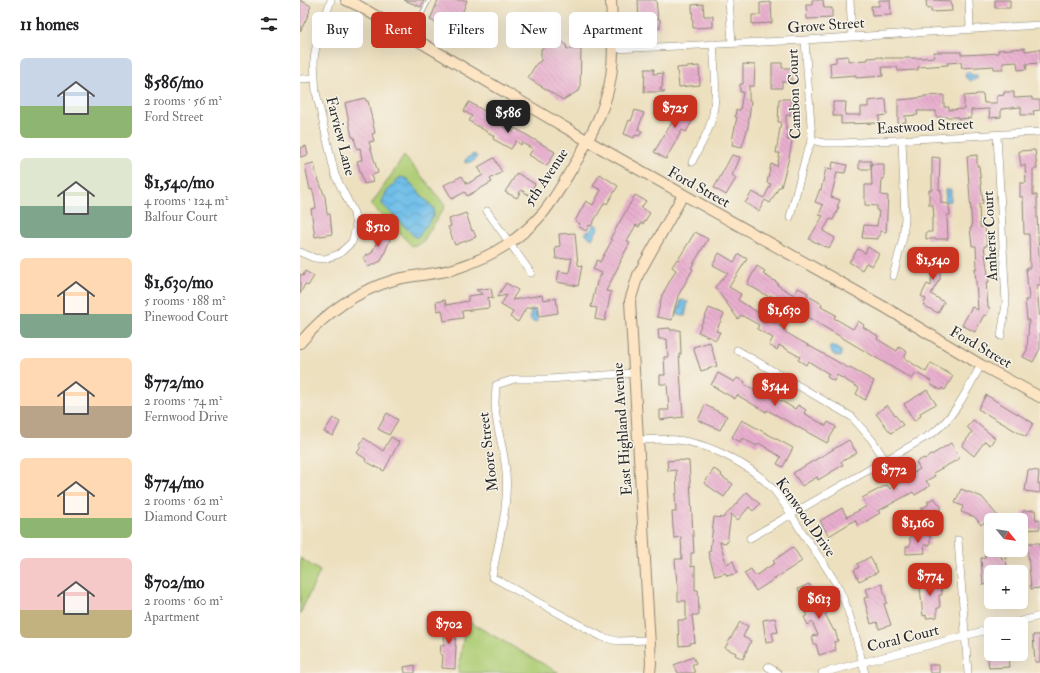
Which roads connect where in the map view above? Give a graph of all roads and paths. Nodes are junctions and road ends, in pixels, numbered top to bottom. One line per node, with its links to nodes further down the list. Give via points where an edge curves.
1 (332, 0): 18 (street, Farview Lane, via 317,41 314,59)
2 (346, 0): 9 (main road, Ford Street)
3 (429, 0): 8 (lane)
4 (611, 0): 17 (main road)
5 (729, 0): 14 (street)
6 (850, 0): 12 (street)
7 (969, 0): 11 (street)
8 (423, 12)
9 (371, 13)
10 (1040, 24): 11 (street, Grove Street)
11 (970, 29): 12 (street, Grove Street)
12 (852, 36): 13 (street, Grove Street)
13 (805, 40): 14 (street, Grove Street); 22 (street, Cambon Court)
14 (732, 43): 15 (street, Grove Street)
15 (714, 44): 17 (street, Grove Street); 25 (street, via 715,101 710,124)
16 (426, 46): 24 (main road, Ford Street)
17 (613, 49): 24 (main road, via 607,94)
18 (315, 78): 19 (street); 30 (street, Farview Lane, via 335,174 354,213 356,228 352,242 339,254 325,259 314,258)
19 (300, 79)
20 (1040, 132): 21 (street, Eastwood Street)
21 (997, 135): 23 (street, Eastwood Street); 33 (street, Amherst Court, via 1006,303)
22 (812, 140): 23 (street, Eastwood Street, via 842,144); 28 (street, Cambon Court)
23 (902, 140): 32 (street, via 905,218 903,238)
24 (588, 141): 26 (main road, Ford Street); 29 (main road, 5th Avenue, via 557,194 542,213)
25 (692, 162)
26 (683, 196): 36 (main road, Ford Street, via 886,308); 37 (main road, East Highland Avenue, via 633,287 630,319)
27 (487, 211): 29 (street)
28 (790, 217)
29 (509, 242): 31 (street); 34 (main road, 5th Avenue, via 485,257 456,268 395,280 361,293 333,310)
30 (300, 252)
31 (531, 273)
32 (893, 276)
33 (1001, 336)
34 (300, 343)
35 (737, 350): 40 (street, via 852,417)
36 (981, 365): 38 (main road, Ford Street); 40 (street, via 957,407 945,422 932,433)
37 (634, 373): 39 (main road, East Highland Avenue); 48 (street, Moore Street, via 515,379 496,384 497,421 505,460 506,505 492,577 602,637 617,641)
38 (1040, 397)
39 (638, 440): 41 (street, Kenwood Drive, via 684,440 721,453 762,478); 48 (main road, East Highland Avenue)
40 (885, 460): 41 (street)
41 (791, 514): 42 (street); 49 (street, Kenwood Drive, via 839,590)
42 (750, 538)
43 (958, 540): 47 (street)
44 (1040, 616): 45 (street)
45 (1028, 619)
46 (984, 631): 47 (street, Coral Court)
47 (965, 636): 49 (street, Coral Court); 55 (street)
48 (650, 640): 51 (main road, East Highland Avenue)
49 (862, 662): 53 (street, Coral Court); 54 (street, Kenwood Drive)
50 (768, 667): 52 (street)
51 (650, 673)
52 (778, 673)
53 (822, 673)
54 (865, 673)
55 (968, 673)

